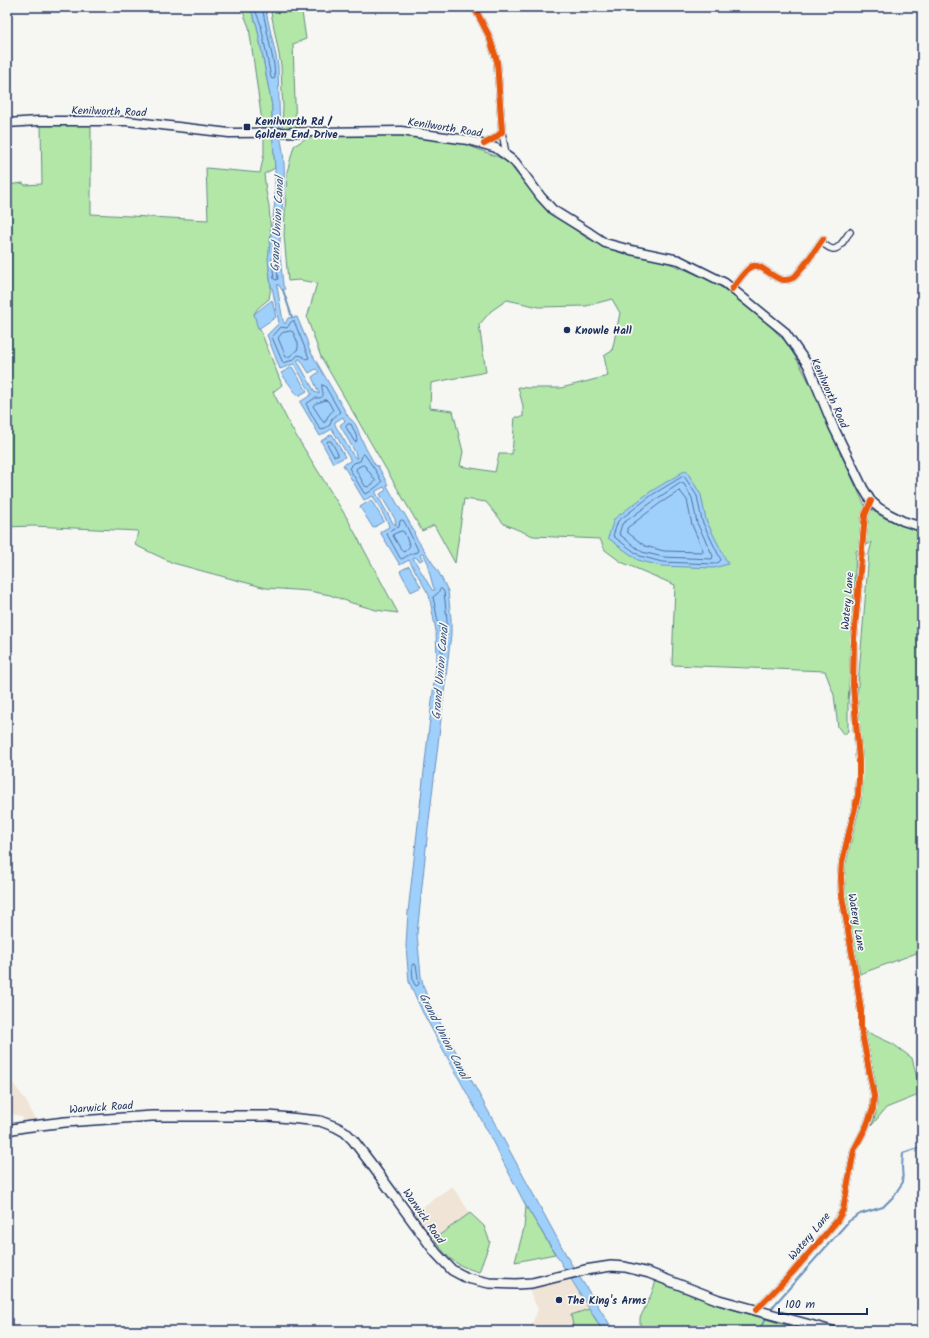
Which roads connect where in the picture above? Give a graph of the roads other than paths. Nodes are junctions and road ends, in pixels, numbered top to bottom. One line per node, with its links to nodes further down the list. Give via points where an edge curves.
1 (474, 7): 3 (street, via 489,36 497,62)
2 (7, 123): 4 (main road, Kenilworth Road, via 127,121 229,133 401,131)
3 (502, 132): 4 (street); 5 (street)
4 (484, 144): 5 (main road, Kenilworth Road)
5 (506, 154): 7 (main road, Kenilworth Road, via 553,210 600,240 631,250 679,260)
6 (850, 232): 7 (street, via 836,249 822,240 793,278 779,279 753,266)
7 (732, 289): 8 (main road, Kenilworth Road, via 784,331 808,365 833,426 862,488)
8 (871, 501): 9 (main road, Kenilworth Road, via 890,514); 11 (street, Watery Lane, via 865,515 854,638 852,685 859,760 858,784 841,877 861,1011 861,1028 874,1096 866,1127 854,1150 843,1210 837,1221)
9 (922, 527)
10 (7, 1130): 11 (main road, Warwick Road, via 65,1122 152,1116 269,1116 320,1122 336,1127 353,1140 436,1253 458,1275 506,1284 532,1283 585,1270 611,1266 625,1267 719,1300)
11 (756, 1310): 12 (main road, Warwick Road)
12 (832, 1331)

